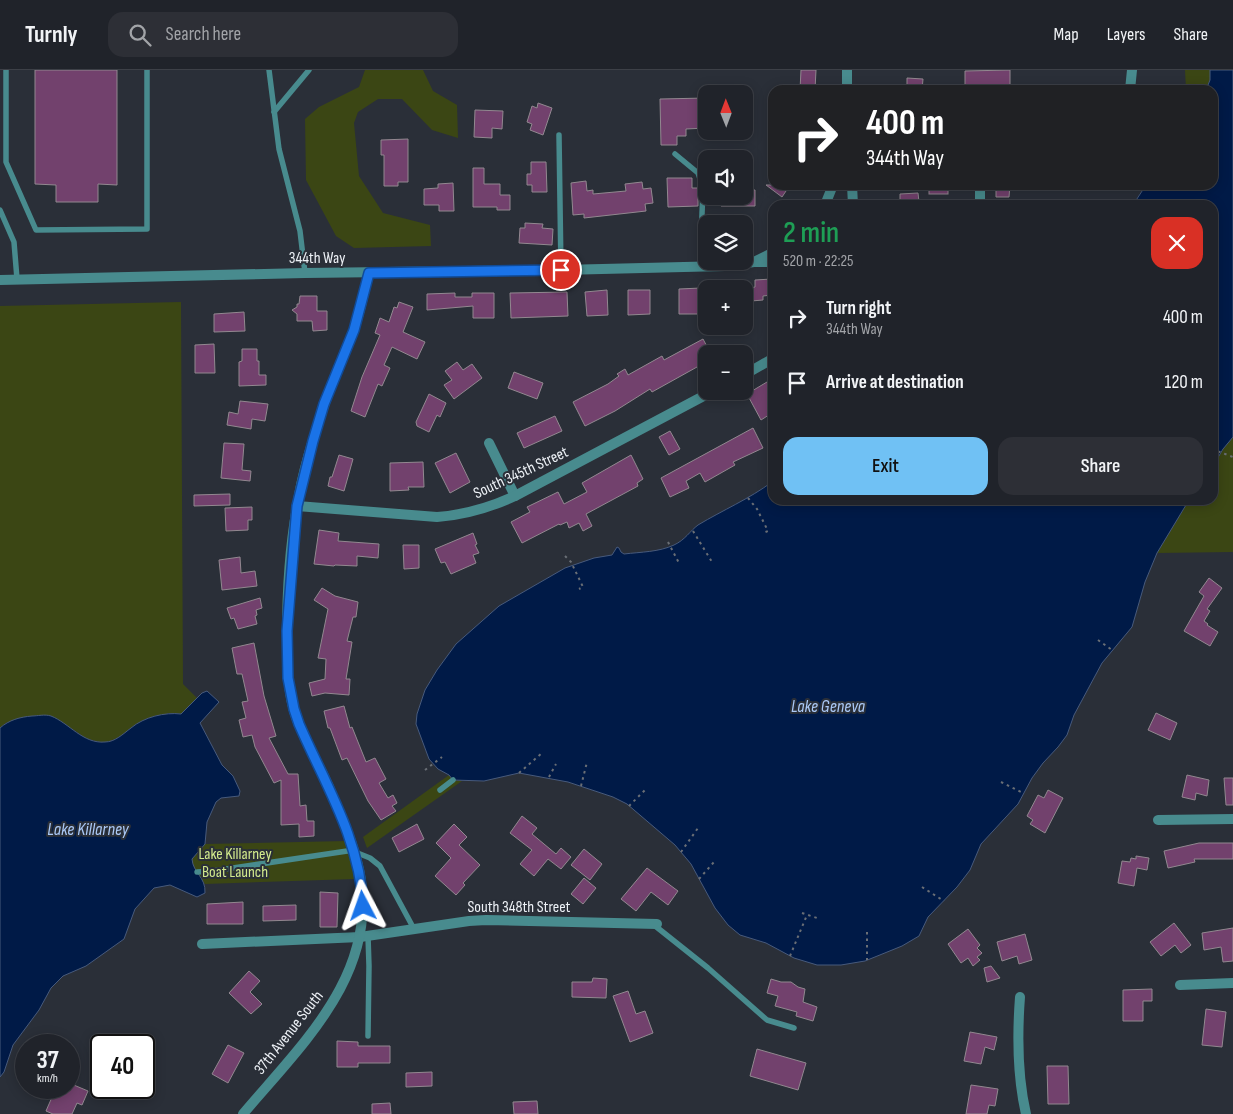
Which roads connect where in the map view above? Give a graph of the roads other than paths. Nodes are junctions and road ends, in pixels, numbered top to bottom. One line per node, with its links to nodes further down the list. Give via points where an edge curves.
1 (6, 70): 10 (lane)
2 (147, 70): 10 (lane, via 147,229 36,230 6,162)
3 (269, 70): 9 (lane)
4 (309, 70): 9 (lane)
5 (847, 70): 7 (street)
6 (1132, 70): 8 (street)
7 (847, 85)
8 (1130, 85)
9 (274, 112): 20 (lane, via 279,149 300,231)
10 (3, 129)
11 (559, 135): 19 (lane)
12 (675, 154): 14 (lane, via 698,173 703,188)
13 (0, 210): 22 (lane, via 14,242)
14 (702, 215)
15 (768, 255): 16 (street)
16 (754, 262): 17 (street)
17 (768, 262)
18 (698, 266): 19 (street, 344th Way)
19 (561, 270): 21 (street, 344th Way)
20 (305, 273): 21 (street, 344th Way); 22 (street, 344th Way)
21 (369, 273): 29 (street, 37th Avenue South, via 354,330 324,404)
22 (17, 279): 23 (street, 344th Way)
23 (0, 280)
24 (768, 362): 25 (street)
25 (753, 370)
26 (698, 399): 28 (street, South 345th Street)
27 (489, 443): 28 (street)
28 (515, 496): 29 (street, South 345th Street, via 477,511 437,517)
29 (297, 506): 34 (street, 37th Avenue South, via 287,631 290,694 299,724)
30 (453, 780): 31 (lane)
31 (440, 790)
32 (1233, 819): 33 (street)
33 (1158, 820)
34 (355, 851): 35 (lane); 37 (lane, via 380,866); 38 (street, 37th Avenue South, via 362,889)
35 (197, 872)
36 (655, 924): 37 (street, South 348th Street, via 486,920); 43 (lane, via 767,1020)
37 (414, 930): 38 (street, South 348th Street)
38 (364, 937): 39 (street, South 348th Street); 44 (lane, via 369,966); 45 (street, 37th Avenue South, via 332,1005 292,1059)
39 (202, 944)
40 (1233, 983): 41 (street)
41 (1180, 984)
42 (1020, 997): 46 (street, via 1018,1064)
43 (794, 1028)
44 (368, 1036)
45 (243, 1114)
46 (1026, 1114)

